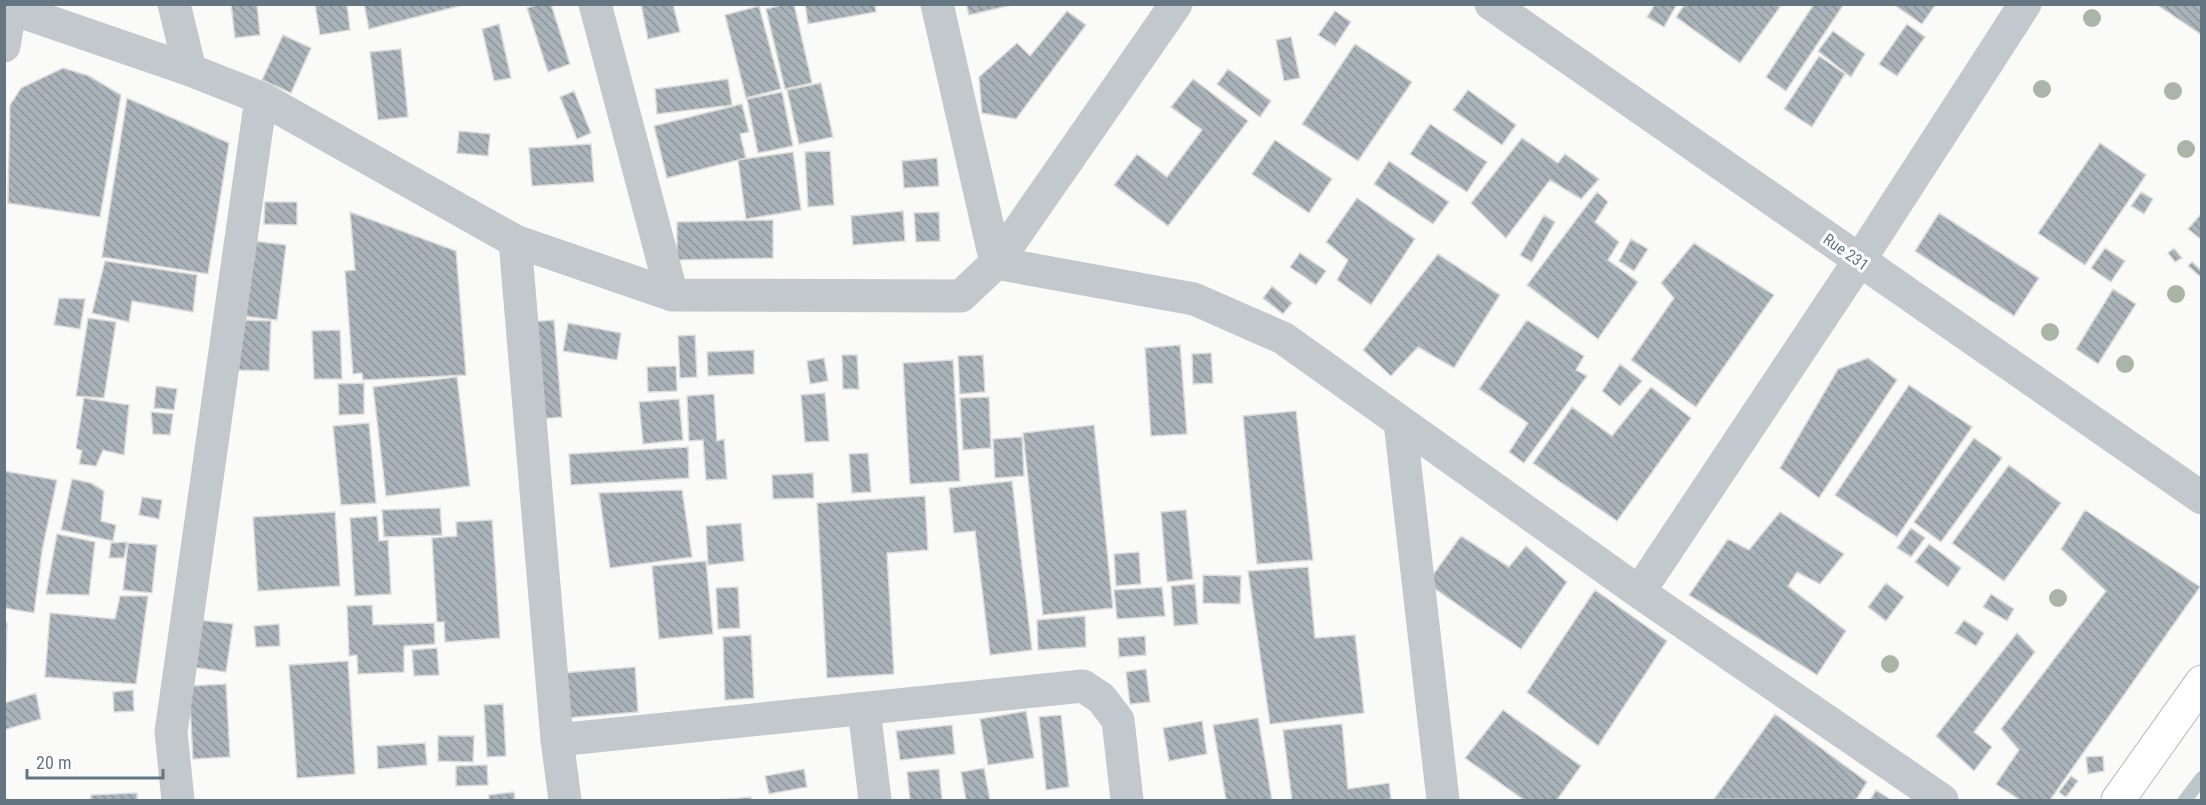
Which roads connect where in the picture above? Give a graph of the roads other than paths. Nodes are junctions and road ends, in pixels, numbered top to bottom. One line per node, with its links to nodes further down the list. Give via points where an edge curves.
1 (174, 4): 9 (street)
2 (595, 4): 14 (street)
3 (937, 4): 13 (street)
4 (1176, 4): 13 (street)
5 (1491, 4): 12 (street, Rue 231)
6 (2025, 4): 12 (street)
7 (7, 7): 8 (street); 9 (street)
8 (4, 46)
9 (190, 70): 10 (street)
10 (261, 98): 11 (street); 21 (street, via 171,732)
11 (515, 241): 14 (street); 20 (street)
12 (1859, 261): 16 (street, Rue 231); 17 (street)
13 (996, 264): 14 (street, via 961,296); 15 (street, via 1194,299 1283,338)
14 (672, 295)
15 (1400, 422): 17 (street); 25 (street)
16 (2202, 498)
17 (1639, 592): 26 (street)
18 (2202, 682): 27 (street)
19 (864, 709): 20 (street); 23 (street); 24 (street, via 1083,686 1101,698 1118,720)
20 (557, 740): 22 (street)
21 (178, 801)
22 (565, 801)
23 (875, 801)
24 (1127, 801)
25 (1443, 801)
26 (1942, 801)
27 (2118, 801)

